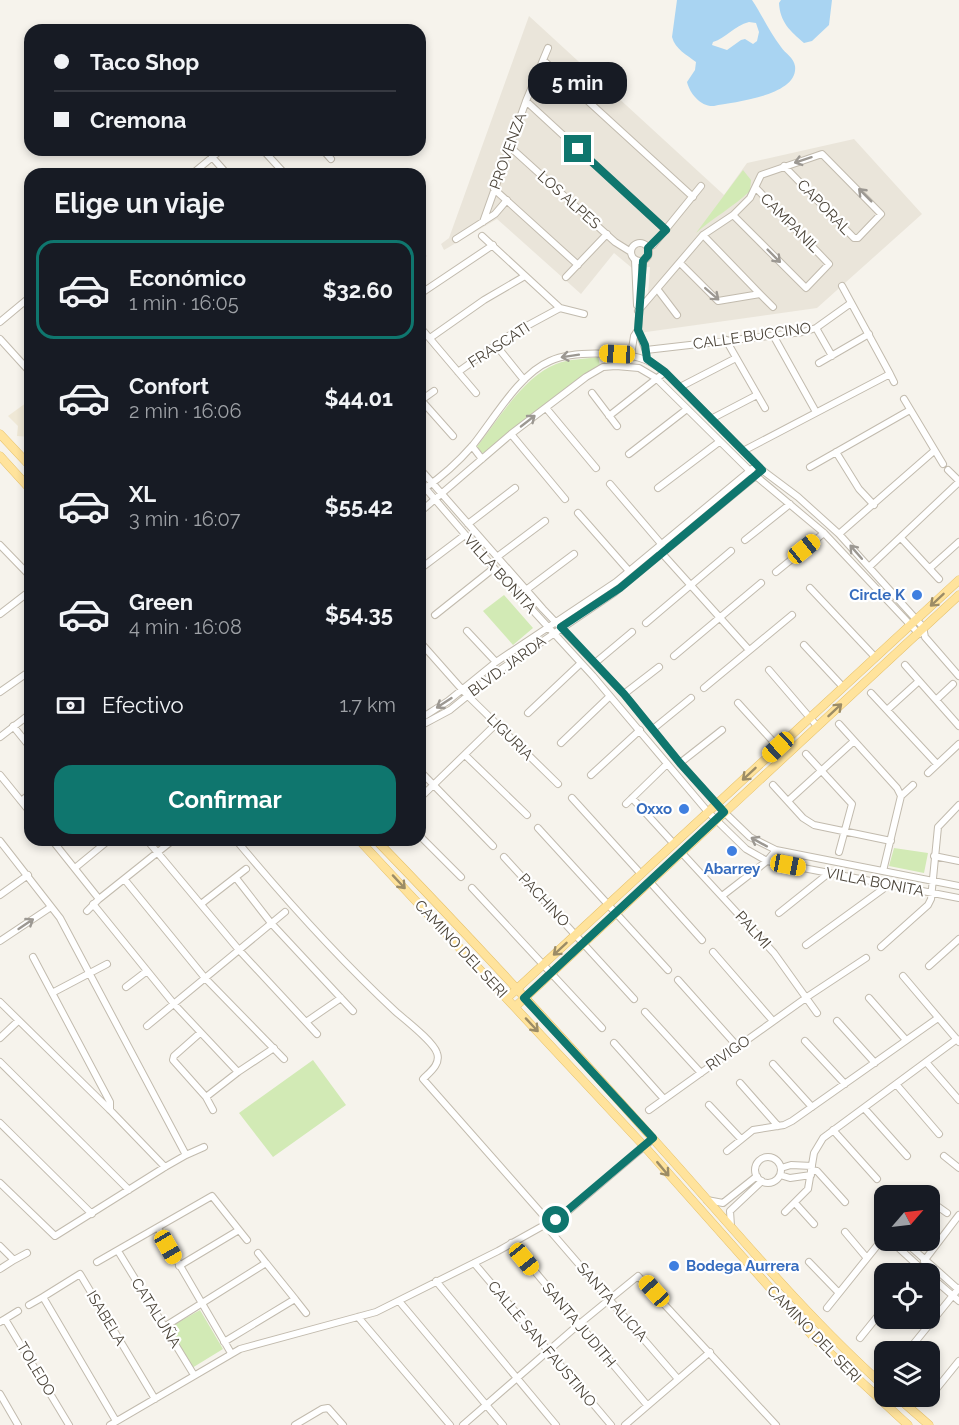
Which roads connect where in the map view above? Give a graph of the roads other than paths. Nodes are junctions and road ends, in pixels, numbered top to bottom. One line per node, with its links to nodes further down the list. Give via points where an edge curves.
1 (548, 48): 2 (street, PROVENZA)
2 (543, 60): 3 (street, PROVENZA); 17 (street)
3 (526, 101): 4 (street, PROVENZA); 21 (street)
4 (509, 146): 16 (street, PROVENZA); 22 (street, LOS ALPES)
5 (214, 156): 8 (street)
6 (268, 156): 13 (street)
7 (328, 156): 9 (street)
8 (212, 158): 11 (street); 12 (street)
9 (331, 159)
10 (784, 166): 10 (street, CAPORAL, one-way to 10, via 854,238 881,212 822,154); 15 (street, via 760,175)
11 (200, 168)
12 (221, 168)
13 (280, 168)
14 (701, 186): 17 (street)
15 (756, 188): 19 (street); 19 (street, CAMPANIL, one-way to 15, via 805,287 829,264)
16 (494, 189): 18 (street); 20 (street, PROVENZA)
17 (693, 197): 21 (street)
18 (507, 200): 20 (street); 32 (street)
19 (733, 215): 23 (street)
20 (483, 222): 25 (street)
21 (666, 230): 27 (street)
22 (607, 234): 28 (street, LOS ALPES); 32 (street)
23 (703, 235): 31 (street); 38 (street)
24 (482, 236): 26 (street)
25 (456, 238)
26 (493, 245): 33 (street); 36 (street)
27 (648, 248): 28 (street, via 636,244); 30 (street)
28 (631, 252): 29 (street)
29 (635, 260): 30 (street); 43 (street)
30 (643, 261): 43 (street)
31 (680, 263): 37 (street); 38 (street, one-way to 38, via 718,301)
32 (578, 265): 34 (street)
33 (525, 276): 42 (street); 52 (street)
34 (566, 277)
35 (842, 286): 39 (street)
36 (426, 290)
37 (658, 290): 43 (street); 45 (street)
38 (760, 294): 41 (street)
39 (851, 303): 47 (street, CALLE BUCCINO); 50 (street)
40 (24, 305): 46 (street)
41 (773, 307)
42 (560, 308): 44 (street); 55 (street, FRASCATI)
43 (638, 312): 48 (street)
44 (584, 314)
45 (677, 315)
46 (0, 322)
47 (816, 328): 51 (street, CALLE BUCCINO); 59 (street)
48 (638, 330): 56 (street); 58 (street)
49 (426, 334): 52 (street, FRASCATI)
50 (869, 334): 59 (street); 67 (street)
51 (773, 335): 54 (street, CALLE BUCCINO); 83 (street)
52 (430, 338): 65 (street, FRASCATI)
53 (0, 339): 63 (street)
54 (726, 340): 56 (street, CALLE BUCCINO); 60 (street)
55 (495, 344): 65 (street, FRASCATI); 68 (street)
56 (645, 350): 61 (street)
57 (603, 354): 58 (street); 64 (street); 68 (street, one-way to 68, via 558,358)
58 (631, 355): 61 (street)
59 (832, 356): 62 (street)
60 (736, 358): 71 (street); 75 (street)
61 (647, 359): 66 (street)
62 (819, 363)
63 (24, 365)
64 (603, 367): 69 (street, via 639,368); 82 (street, via 586,376)
65 (458, 372): 73 (street)
66 (665, 372): 69 (street); 71 (street)
67 (890, 374): 70 (street); 83 (street)
68 (524, 380): 91 (street)
69 (653, 380): 80 (street); 84 (street)
70 (894, 382)
71 (680, 387): 85 (street)
72 (434, 391): 76 (street)
73 (476, 393)
74 (592, 393): 84 (street)
75 (757, 394): 79 (street); 85 (street)
76 (426, 397)
77 (904, 399): 81 (street)
78 (426, 407): 89 (street)
79 (765, 408)
80 (687, 410): 90 (street); 95 (street)
81 (910, 410): 93 (street); 94 (street)
82 (548, 411): 88 (street, one-way to 82); 102 (street)
83 (816, 412): 92 (street)
84 (609, 416): 86 (street)
85 (711, 419): 92 (street)
86 (617, 426)
87 (0, 434): 98 (main road)
88 (511, 434): 97 (street); 116 (street)
89 (453, 436)
90 (719, 442): 104 (street); 112 (street)
91 (472, 446): 97 (street); 108 (street)
92 (744, 451): 100 (street)
93 (934, 451): 99 (street); 118 (street)
94 (836, 452): 101 (street); 118 (street)
95 (629, 454)
96 (0, 456): 106 (main road)
97 (482, 459): 114 (street)
98 (24, 460)
99 (943, 464)
100 (760, 467): 104 (street, BLVD. JARDA); 123 (street)
101 (810, 467)
102 (596, 468)
103 (948, 470): 107 (street)
104 (753, 473): 117 (street); 130 (street, BLVD. JARDA)
105 (426, 476): 108 (street, VILLA BONITA)
106 (24, 482)
107 (959, 482): 126 (street)
108 (432, 483): 110 (street); 114 (street, VILLA BONITA)
109 (610, 484): 130 (street)
110 (426, 487)
111 (515, 488): 122 (street)
112 (658, 488)
113 (426, 489): 115 (street, VILLA BONITA)
114 (441, 494): 115 (street); 122 (street, VILLA BONITA)
115 (435, 499): 119 (street); 125 (street, VILLA BONITA)
116 (565, 499)
117 (790, 504): 124 (street); 127 (street)
118 (874, 505): 123 (street)
119 (426, 507)
120 (578, 513): 138 (street)
121 (545, 521): 133 (street)
122 (468, 524): 133 (street, VILLA BONITA)
123 (842, 532): 135 (street, one-way to 123)
124 (824, 533): 140 (street); 155 (street)
125 (465, 535): 134 (street); 136 (street, VILLA BONITA)
126 (901, 538): 135 (street); 137 (street)
127 (745, 540)
128 (959, 542): 137 (street)
129 (0, 545): 139 (street)
130 (661, 548): 138 (street, BLVD. JARDA); 144 (street); 157 (street, BLVD. JARDA, via 614,593)
131 (730, 551): 144 (street)
132 (574, 554): 146 (street)
133 (497, 556): 146 (street, VILLA BONITA)
134 (426, 564)
135 (869, 567): 155 (street)
136 (494, 568): 150 (street); 156 (street, VILLA BONITA)
137 (930, 568): 141 (street)
138 (627, 569): 153 (street, BLVD. JARDA, via 606,588)
139 (24, 570)
140 (776, 572)
141 (939, 579)
142 (959, 580): 155 (main road, one-way to 155)
143 (761, 583): 152 (street)
144 (689, 585): 152 (street); 154 (street)
145 (810, 588): 166 (street)
146 (526, 590): 153 (street, VILLA BONITA)
147 (959, 595): 158 (main road)
148 (24, 596): 149 (street)
149 (0, 614)
150 (435, 615)
151 (792, 615): 164 (street)
152 (719, 616): 164 (street); 165 (street)
153 (555, 621): 156 (street, BLVD. JARDA); 157 (street, VILLA BONITA)
154 (646, 622)
155 (913, 623): 158 (street); 166 (main road)
156 (547, 626): 161 (street, VILLA BONITA); 167 (street, BLVD. JARDA)
157 (561, 627): 161 (street, BLVD. JARDA); 169 (street, VILLA BONITA)
158 (920, 630): 174 (street); 195 (main road, one-way to 158)
159 (467, 631): 167 (street)
160 (632, 632): 169 (street)
161 (553, 633): 168 (street, VILLA BONITA); 180 (street, BLVD. JARDA)
162 (804, 645): 177 (street)
163 (426, 649): 180 (street, LIGURIA)
164 (749, 650): 178 (street)
165 (674, 656)
166 (875, 657): 177 (main road)
167 (496, 662): 180 (street, BLVD. JARDA)
168 (581, 663): 183 (street, VILLA BONITA); 188 (street)
169 (595, 663): 182 (street, VILLA BONITA)
170 (905, 665): 175 (street)
171 (659, 667): 182 (street)
172 (769, 670): 190 (street)
173 (24, 676): 179 (street)
174 (959, 676)
175 (919, 681): 185 (street); 187 (street)
176 (953, 684): 185 (street)
177 (843, 687): 190 (main road)
178 (704, 688)
179 (0, 692)
180 (465, 692): 189 (street, BLVD. JARDA); 192 (street, LIGURIA)
181 (871, 693): 187 (street)
182 (624, 694): 197 (street, VILLA BONITA)
183 (610, 696): 198 (street, VILLA BONITA); 203 (street)
184 (692, 698): 197 (street)
185 (936, 700): 196 (street)
186 (738, 703): 205 (street)
187 (887, 710): 209 (street)
188 (528, 713)
189 (426, 715)
190 (810, 717): 195 (street); 205 (main road)
191 (24, 718): 194 (street)
192 (496, 724): 207 (street); 216 (street, LIGURIA)
193 (839, 724): 202 (street)
194 (13, 726): 200 (street); 201 (street)
195 (817, 726): 232 (main road)
196 (959, 726)
197 (653, 729): 208 (street, VILLA BONITA)
198 (640, 730): 210 (street, VILLA BONITA); 214 (street)
199 (722, 730): 208 (street)
200 (0, 737)
201 (24, 740)
202 (854, 741): 211 (street); 221 (street)
203 (561, 743)
204 (959, 744): 209 (street)
205 (778, 747): 228 (main road, one-way to 228)
206 (806, 753): 211 (street)
207 (465, 755): 217 (street); 233 (street)
208 (680, 763): 228 (street, VILLA BONITA)
209 (938, 764): 212 (street)
210 (666, 765): 223 (street); 231 (street, VILLA BONITA)
211 (822, 771): 226 (street); 236 (street, via 852,804)
212 (928, 773)
213 (0, 775): 225 (street)
214 (591, 775)
215 (426, 777): 217 (street)
216 (558, 784)
217 (434, 785): 220 (street); 248 (street)
218 (773, 785): 226 (street)
219 (913, 785): 221 (street)
220 (426, 792)
221 (901, 796): 238 (street)
222 (572, 798): 263 (street)
223 (632, 798): 227 (street); 240 (street)
224 (24, 799): 225 (street)
225 (21, 801): 229 (street)
226 (788, 801): 236 (street, via 814,825)
227 (626, 804)
228 (717, 804): 231 (main road); 232 (street, VILLA BONITA)
229 (24, 805)
230 (959, 805): 253 (street, via 938,827)
231 (708, 812): 234 (street, VILLA BONITA); 240 (main road)
232 (724, 812): 234 (main road); 249 (street, VILLA BONITA, one-way to 232, via 750,837)
233 (526, 815)
234 (716, 820): 250 (main road); 255 (street, VILLA BONITA, via 746,849)
235 (538, 828): 280 (street)
236 (845, 831): 238 (street); 251 (street)
237 (0, 840): 264 (street)
238 (891, 840): 261 (street)
239 (426, 842): 265 (street)
240 (674, 844): 263 (main road)
241 (57, 846): 259 (street)
242 (102, 846): 259 (street)
243 (152, 846): 252 (street)
244 (166, 846): 252 (street)
245 (241, 846): 386 (street, SANTA ALICIA, via 375,993 434,1047 438,1060 423,1080)
246 (365, 846): 257 (main road, CAMINO DEL SERI)
247 (382, 846): 258 (main road, CAMINO DEL SERI)
248 (493, 846)
249 (776, 850): 255 (street); 261 (street, VILLA BONITA)
250 (681, 852): 269 (main road); 275 (street, PALMI)
251 (839, 852)
252 (158, 853): 267 (street); 279 (street)
253 (934, 856): 256 (street); 268 (street)
254 (504, 857): 287 (street, PACHINO)
255 (767, 861): 262 (street, VILLA BONITA); 275 (street)
256 (959, 861)
257 (381, 863): 258 (main road); 313 (main road, CAMINO DEL SERI, one-way to 313)
258 (398, 863): 309 (main road, CAMINO DEL SERI)
259 (75, 868): 277 (street)
260 (246, 869): 266 (street)
261 (883, 872): 268 (street, VILLA BONITA)
262 (829, 873): 270 (street, VILLA BONITA); 285 (street)
263 (641, 874): 280 (main road)
264 (28, 875): 274 (street); 281 (street)
265 (461, 877)
266 (236, 878): 279 (street); 286 (street)
267 (125, 880): 277 (street); 306 (street)
268 (934, 881): 271 (street, VILLA BONITA); 273 (street)
269 (650, 882): 284 (main road); 289 (street)
270 (887, 883): 273 (street, VILLA BONITA); 292 (street)
271 (959, 886)
272 (472, 888): 299 (street)
273 (933, 893): 276 (street, VILLA BONITA); 293 (street, via 928,905)
274 (0, 895)
275 (722, 896): 311 (street, PALMI, via 774,953)
276 (959, 898)
277 (99, 899): 278 (street)
278 (93, 904): 282 (street); 302 (street)
279 (201, 904): 294 (street)
280 (608, 904): 284 (street); 287 (main road)
281 (51, 907): 290 (street, one-way to 281); 303 (street)
282 (87, 911)
283 (285, 912): 286 (street)
284 (616, 912): 291 (main road); 301 (street)
285 (779, 914)
286 (271, 923): 294 (street); 312 (street)
287 (576, 934): 291 (street, PACHINO); 299 (main road, one-way to 299)
288 (959, 939): 300 (street)
289 (702, 940)
290 (0, 941)
291 (584, 943): 304 (main road); 316 (street, PACHINO)
292 (806, 945)
293 (881, 947)
294 (239, 950): 306 (street); 327 (street)
295 (713, 952): 325 (street)
296 (33, 957): 310 (street)
297 (866, 958): 311 (street, RIVIGO)
298 (107, 964): 303 (street)
299 (543, 965): 304 (street); 309 (main road)
300 (929, 966)
301 (668, 970)
302 (147, 971): 308 (street); 318 (street)
303 (90, 973): 310 (street); 367 (street)
304 (551, 974): 314 (main road); 329 (street)
305 (903, 976): 323 (street)
306 (205, 978): 318 (street); 338 (street)
307 (678, 980): 337 (street)
308 (126, 987)
309 (516, 989): 313 (main road); 314 (main road, CAMINO DEL SERI)
310 (52, 993): 355 (street, via 110,1102)
311 (807, 997): 322 (street, PALMI); 325 (street, RIVIGO)
312 (341, 998): 320 (street); 327 (street)
313 (507, 998): 319 (main road, CAMINO DEL SERI)
314 (524, 998): 319 (main road); 362 (main road, CAMINO DEL SERI)
315 (869, 998): 333 (street)
316 (634, 999)
317 (0, 1002): 324 (street)
318 (174, 1004): 328 (street); 330 (street)
319 (515, 1007): 364 (main road, CAMINO DEL SERI, one-way to 364)
320 (353, 1011)
321 (645, 1012): 345 (street)
322 (817, 1013)
323 (938, 1018): 333 (street); 335 (street)
324 (18, 1021): 332 (street); 355 (street)
325 (773, 1021): 337 (street, RIVIGO)
326 (837, 1021): 342 (street)
327 (306, 1022): 331 (street)
328 (147, 1026)
329 (602, 1028)
330 (200, 1033): 344 (street); 349 (street, via 173,1060)
331 (317, 1034)
332 (0, 1038)
333 (906, 1040): 342 (street)
334 (805, 1041): 347 (street)
335 (958, 1041): 341 (street)
336 (614, 1043): 350 (street)
337 (738, 1047): 345 (street, RIVIGO)
338 (274, 1048): 339 (street); 344 (street)
339 (284, 1059)
340 (0, 1062): 377 (street)
341 (926, 1062): 348 (street); 351 (street)
342 (874, 1063): 347 (street)
343 (773, 1064): 353 (street)
344 (238, 1072): 349 (street)
345 (701, 1073): 350 (street, RIVIGO)
346 (740, 1083): 359 (street)
347 (845, 1084): 353 (street)
348 (896, 1084): 354 (street); 361 (street)
349 (206, 1096): 356 (street)
350 (664, 1099): 357 (street, RIVIGO)
351 (959, 1100)
352 (709, 1105): 363 (street)
353 (812, 1107): 359 (street)
354 (864, 1108): 360 (street); 368 (street)
355 (110, 1110): 371 (street)
356 (213, 1110)
357 (649, 1110)
358 (0, 1123): 384 (street)
359 (778, 1126): 363 (street, via 759,1127)
360 (833, 1130): 372 (street, via 818,1145); 375 (street)
361 (939, 1134)
362 (653, 1138): 364 (street); 378 (main road, CAMINO DEL SERI)
363 (741, 1139): 366 (street)
364 (644, 1146): 386 (street, via 572,1208); 462 (main road, CAMINO DEL SERI, one-way to 462, via 818,1342)
365 (204, 1147): 367 (street)
366 (727, 1150)
367 (186, 1155): 371 (street)
368 (908, 1156)
369 (944, 1156): 370 (street)
370 (958, 1166)
371 (165, 1167): 377 (street)
372 (811, 1170): 373 (street, via 791,1165); 373 (street, via 790,1178); 379 (street, via 817,1171); 380 (street, via 808,1190)
373 (781, 1171): 374 (street, via 772,1182); 374 (street, via 775,1159 764,1158 756,1165)
374 (759, 1179): 378 (street, via 723,1203); 388 (street, via 730,1211)
375 (877, 1179)
376 (0, 1183): 384 (street, via 54,1236)
377 (129, 1190): 384 (street)
378 (707, 1199): 388 (main road, CAMINO DEL SERI)
379 (845, 1202)
380 (795, 1203): 382 (street); 387 (street)
381 (940, 1208): 383 (street)
382 (784, 1212)
383 (947, 1213)
384 (92, 1214)
385 (959, 1215): 403 (street)
386 (547, 1224): 393 (street); 420 (street, SANTA ALICIA)
387 (814, 1224)
388 (731, 1226): 441 (main road, CAMINO DEL SERI, via 832,1337)
389 (158, 1228): 390 (street, via 210,1196); 396 (street); 409 (street)
390 (239, 1230): 392 (street); 409 (street)
391 (845, 1232): 401 (street)
392 (247, 1239)
393 (511, 1243): 407 (street); 431 (street, SANTA JUDITH)
394 (0, 1246): 402 (street)
395 (874, 1248): 401 (street)
396 (118, 1251): 404 (street); 432 (street, CATALUÑA)
397 (902, 1251): 408 (street)
398 (914, 1251): 403 (street)
399 (27, 1253): 402 (street)
400 (258, 1253): 406 (street)
401 (866, 1257): 416 (street)
402 (14, 1260): 410 (street)
403 (924, 1261): 415 (street)
404 (97, 1262)
405 (808, 1262): 416 (street)
406 (266, 1263): 419 (street); 423 (street)
407 (474, 1263): 413 (street); 436 (street, CALLE SAN FAUSTINO)
408 (915, 1263)
409 (179, 1266): 423 (street)
410 (0, 1269)
411 (87, 1270): 412 (street)
412 (80, 1274): 418 (street, ISABELA); 446 (street, ISABELA)
413 (436, 1281): 421 (street); 442 (street)
414 (940, 1285): 417 (street)
415 (959, 1289): 417 (street)
416 (838, 1292): 425 (street)
417 (952, 1295): 422 (street); 434 (street)
418 (44, 1297): 424 (street, ISABELA); 450 (street)
419 (295, 1299): 427 (street); 435 (street)
420 (609, 1299): 431 (street); 437 (street, via 639,1276); 443 (street, SANTA ALICIA)
421 (399, 1301): 428 (street); 447 (street)
422 (959, 1301)
423 (202, 1304): 432 (street); 435 (street)
424 (29, 1305)
425 (827, 1308)
426 (18, 1311): 429 (street)
427 (306, 1313)
428 (358, 1317): 438 (street); 455 (street)
429 (3, 1320): 452 (street, TOLEDO)
430 (874, 1321): 433 (street)
431 (578, 1325): 436 (street); 448 (street, SANTA JUDITH)
432 (164, 1327): 440 (street, CATALUÑA)
433 (860, 1338)
434 (916, 1341)
435 (224, 1342): 438 (street)
436 (548, 1351): 442 (street); 459 (street, CALLE SAN FAUSTINO)
437 (710, 1352): 443 (street); 461 (street)
438 (231, 1353): 440 (street)
439 (959, 1361): 444 (street)
440 (194, 1375): 446 (street)
441 (874, 1377)
442 (516, 1378): 447 (street); 458 (street)
443 (678, 1378): 448 (street)
444 (940, 1384)
445 (0, 1394): 451 (street)
446 (154, 1399): 450 (street)
447 (486, 1405): 456 (street); 457 (street)
448 (647, 1405): 460 (street)
449 (909, 1407): 463 (main road)
450 (113, 1423)
451 (18, 1425)
452 (69, 1425)
453 (295, 1425): 454 (street, via 328,1408)
454 (343, 1425)
455 (450, 1425)
456 (463, 1425)
457 (503, 1425)
458 (556, 1425)
459 (611, 1425)
460 (625, 1425)
461 (776, 1425)
462 (908, 1425)
463 (929, 1425)

